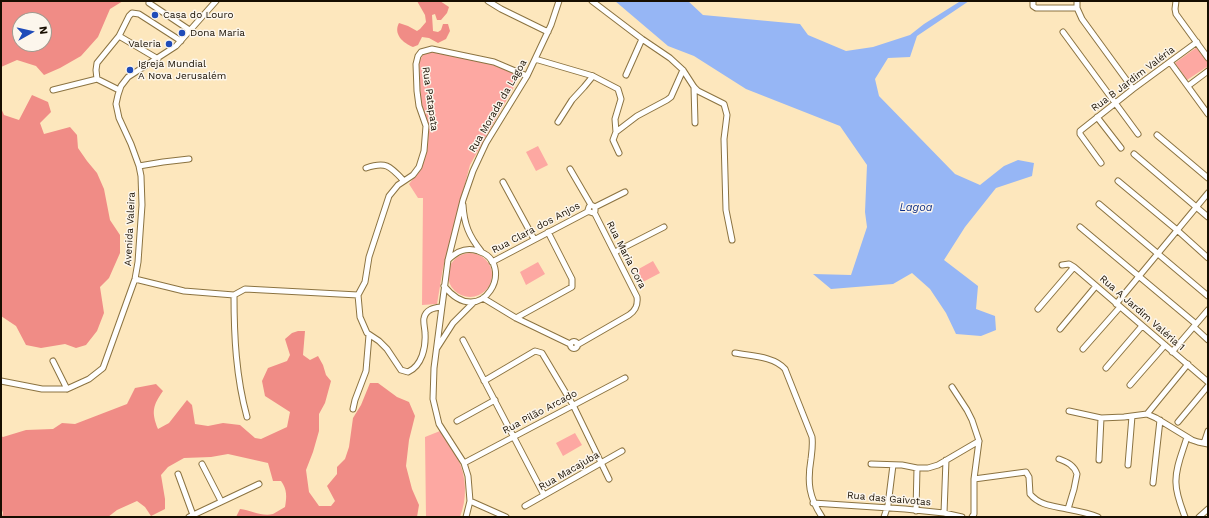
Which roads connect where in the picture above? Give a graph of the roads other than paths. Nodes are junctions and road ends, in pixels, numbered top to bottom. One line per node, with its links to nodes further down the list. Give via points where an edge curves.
1 (216, 1): 10 (street)
2 (488, 1): 11 (street)
3 (559, 1): 11 (street, Rua Morada da Lagoa)
4 (592, 1): 14 (street)
5 (1033, 1): 9 (street, via 1034,6 1039,8)
6 (1077, 1): 9 (street)
7 (1176, 1): 16 (street, via 1176,14)
8 (149, 3): 10 (street)
9 (1077, 8): 29 (street, via 1082,19)
10 (191, 31): 15 (street)
11 (548, 32): 19 (street, Rua Morada da Lagoa)
12 (1063, 32): 32 (street)
13 (119, 36): 15 (street, via 130,14 134,13 140,14); 18 (street); 26 (street, via 97,63)
14 (642, 39): 21 (street); 23 (street)
15 (181, 41): 18 (street)
16 (1197, 42): 17 (street); 20 (street, Rua B Jardim Valéria)
17 (1208, 58)
18 (158, 59): 31 (street, via 128,77)
19 (535, 59): 24 (street, Rua Morada da Lagoa); 25 (street)
20 (1170, 62): 27 (street); 29 (street, Rua B Jardim Valéria)
21 (683, 70): 28 (street); 37 (street, via 667,100 637,116)
22 (1208, 71): 27 (street)
23 (626, 75)
24 (527, 76): 49 (street, Rua Patapata, via 494,62 432,49 420,52 416,64 419,106 426,126 426,137 416,172); 54 (street, Rua Morada da Lagoa, via 486,143 472,171)
25 (593, 76): 35 (street, via 572,100); 37 (street, via 618,89 620,93 621,99 615,119)
26 (98, 79): 30 (street); 31 (street)
27 (1188, 86): 33 (street)
28 (694, 88): 36 (street); 64 (street, via 724,104 726,109 726,210)
29 (1133, 89): 32 (street, Rua B Jardim Valéria)
30 (53, 90)
31 (119, 90): 45 (street, Avenida Valeira, via 117,111)
32 (1115, 103): 34 (street, Rua B Jardim Valéria); 38 (street)
33 (1208, 114)
34 (1097, 117): 40 (street); 44 (street, Rua B Jardim Valéria, via 1080,130 1080,134)
35 (558, 122)
36 (695, 123)
37 (616, 132): 41 (street, via 613,140)
38 (1138, 134)
39 (1157, 134): 48 (street)
40 (1120, 148)
41 (619, 153)
42 (1134, 154): 56 (street)
43 (189, 159): 45 (street)
44 (1101, 162)
45 (139, 166): 74 (street, Avenida Valeira, via 142,205)
46 (366, 168): 49 (street, via 377,164 385,165)
47 (570, 169): 57 (street, Rua Maria Cora)
48 (1208, 178)
49 (404, 181): 78 (street, Rua Patapata, via 394,188 389,196 369,257 365,282)
50 (1118, 181): 61 (street)
51 (503, 182): 63 (street)
52 (625, 192): 57 (street, Rua Clara dos Anjos)
53 (1208, 193): 56 (street)
54 (463, 200): 65 (street, via 466,227); 69 (street, Rua Morada da Lagoa)
55 (1099, 204): 67 (street)
56 (1197, 207): 58 (street); 61 (street)
57 (592, 209): 62 (street, Rua Clara dos Anjos); 66 (street, Rua Maria Cora)
58 (1208, 217)
59 (664, 226): 66 (street)
60 (1080, 227): 73 (street)
61 (1177, 230): 67 (street); 68 (street)
62 (548, 232): 63 (street, Rua Clara dos Anjos); 86 (street, via 572,279 572,287)
63 (534, 239): 70 (street, Rua Clara dos Anjos)
64 (732, 240)
65 (481, 252): 69 (street, via 463,250); 70 (street)
66 (615, 252): 86 (street, Rua Maria Cora, via 637,297 638,303 634,312 577,345)
67 (1158, 254): 73 (street); 79 (street)
68 (1208, 258)
69 (448, 260): 75 (street, Rua Morada da Lagoa)
70 (492, 262): 80 (street, via 495,268 495,282)
71 (1062, 265): 72 (street)
72 (1074, 267): 76 (street, Rua A Jardim Valéria 1); 84 (street)
73 (1139, 277): 82 (street); 88 (street)
74 (135, 279): 77 (street, via 184,291); 108 (street, Avenida Valeira, via 103,368 89,379)
75 (444, 286): 81 (street, via 458,299); 83 (street, Rua Morada da Lagoa)
76 (1096, 286): 82 (street, Rua A Jardim Valéria 1); 89 (street)
77 (234, 295): 78 (street, via 245,289); 115 (street, via 237,371)
78 (358, 295): 90 (street, Rua Patapata, via 360,317)
79 (1208, 296)
80 (483, 298): 81 (street); 86 (street)
81 (474, 302): 95 (street, via 453,323)
82 (1118, 305): 87 (street, Rua A Jardim Valéria 1); 94 (street)
83 (441, 307): 90 (street, Rua Patapata, via 428,311 424,317 425,346 418,365 408,372 401,370 379,340); 95 (street, Rua Morada da Lagoa)
84 (1038, 309)
85 (1208, 310): 88 (street)
86 (516, 318)
87 (1142, 326): 93 (street, Rua A Jardim Valéria 1); 100 (street)
88 (1195, 326): 92 (street); 96 (street)
89 (1060, 329)
90 (369, 335): 111 (street, via 366,371)
91 (463, 340): 103 (street)
92 (1208, 340)
93 (1165, 345): 96 (street, Rua A Jardim Valéria 1); 105 (street)
94 (1084, 349)
95 (436, 350): 129 (street, Rua Morada da Lagoa, via 432,388 435,411 439,424)
96 (1172, 352): 99 (street, Rua A Jardim Valéria 1)
97 (735, 353): 144 (street, via 774,361 785,369 812,437 813,447 808,476)
98 (53, 361): 108 (street)
99 (1188, 364): 104 (street, Rua A Jardim Valéria 1); 113 (street)
100 (1106, 368)
101 (625, 378): 110 (street, Rua Pilão Arcado)
102 (1, 380): 108 (street, Avenida Valeira, via 42,389)
103 (484, 381): 109 (street); 110 (street, via 535,351 540,351)
104 (1208, 382)
105 (1130, 385)
106 (1208, 386): 119 (street)
107 (952, 387): 123 (street, via 970,415)
108 (67, 389)
109 (495, 400): 118 (street); 121 (street)
110 (573, 406): 121 (street, Rua Pilão Arcado); 130 (street)
111 (353, 409)
112 (1069, 411): 116 (street)
113 (1147, 414): 114 (street); 117 (street)
114 (1132, 416): 116 (street); 134 (street)
115 (247, 417)
116 (1101, 418): 128 (street)
117 (1160, 420): 122 (street); 139 (street)
118 (457, 421)
119 (1178, 422)
120 (1208, 431): 124 (street)
121 (514, 436): 129 (street, Rua Pilão Arcado); 141 (street)
122 (1187, 437): 124 (street); 160 (street, via 1176,479)
123 (979, 440): 127 (street); 138 (street)
124 (1206, 444)
125 (622, 451): 130 (street, Rua Macajuba)
126 (1059, 459): 147 (street, via 1068,463 1077,474)
127 (946, 460): 135 (street, via 932,467); 150 (street)
128 (1099, 460)
129 (464, 462): 143 (street, Rua Morada da Lagoa, via 469,481)
130 (601, 463): 137 (street); 141 (street, Rua Macajuba)
131 (202, 464): 142 (street)
132 (871, 464): 133 (street)
133 (894, 465): 135 (street); 146 (street)
134 (1128, 465)
135 (917, 468): 149 (street)
136 (178, 474): 152 (street)
137 (609, 479)
138 (974, 479): 147 (street, via 1026,472 1030,494 1035,499 1046,505); 153 (street)
139 (1153, 483)
140 (258, 484): 142 (street)
141 (544, 495): 145 (street, Rua Macajuba)
142 (221, 501): 152 (street)
143 (470, 501): 154 (street, Rua Morada da Lagoa); 155 (street)
144 (813, 503): 146 (street, Rua das Gaivotas); 156 (street)
145 (525, 506)
146 (887, 508): 149 (street, Rua das Gaivotas); 157 (street)
147 (1068, 509): 151 (street)
148 (1208, 509): 161 (street)
149 (916, 511): 150 (street, Rua das Gaivotas)
150 (944, 513): 158 (street, Rua das Gaivotas)
151 (1086, 515): 159 (street)
152 (191, 516)
153 (973, 516)
154 (466, 517)
155 (506, 517)
156 (822, 517)
157 (884, 517)
158 (962, 517)
159 (1098, 517)
160 (1185, 517)
161 (1199, 517)

